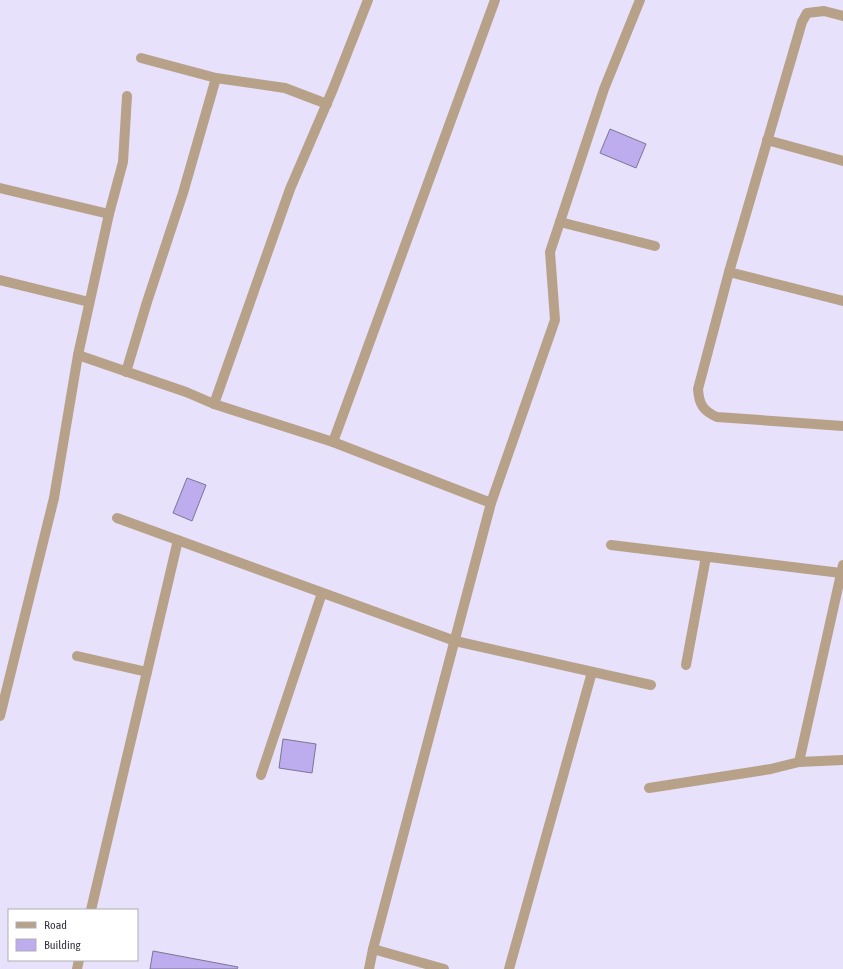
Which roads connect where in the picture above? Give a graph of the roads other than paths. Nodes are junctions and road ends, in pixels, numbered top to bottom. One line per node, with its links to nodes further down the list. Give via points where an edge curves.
1 (368, 0): 8 (street)
2 (495, 0): 23 (street)
3 (640, 0): 13 (street, via 604,89)
4 (843, 16): 9 (street, via 824,11 807,13 802,22)
5 (141, 58): 6 (street)
6 (216, 78): 8 (street, via 285,88); 20 (street, via 183,193)
7 (127, 96): 12 (street, via 123,162)
8 (327, 104): 21 (street, via 290,189)
9 (767, 140): 10 (street); 15 (street)
10 (843, 161)
11 (0, 188): 12 (street)
12 (109, 214): 18 (street)
13 (560, 222): 14 (street); 24 (street, via 550,252 555,320)
14 (655, 246)
15 (729, 272): 17 (street); 22 (street, via 698,389 702,408 717,417)
16 (0, 280): 18 (street)
17 (843, 301)
18 (89, 302): 19 (street)
19 (78, 355): 20 (street); 37 (street, via 54,498)
20 (126, 372): 21 (street)
21 (214, 404): 23 (street)
22 (843, 426)
23 (333, 442): 24 (street)
24 (491, 503): 31 (street)
25 (117, 518): 26 (street)
26 (178, 540): 30 (street); 34 (street)
27 (611, 545): 28 (street)
28 (706, 557): 29 (street); 33 (street)
29 (842, 569): 39 (street)
30 (322, 593): 31 (street); 40 (street)
31 (455, 640): 35 (street); 43 (street)
32 (77, 656): 34 (street)
33 (686, 665)
34 (147, 672): 42 (street)
35 (592, 672): 36 (street); 46 (street)
36 (651, 685)
37 (0, 716)
38 (843, 760): 39 (street)
39 (799, 762): 41 (street, via 771,769)
40 (261, 775)
41 (649, 788)
42 (90, 909)
43 (373, 948): 44 (street); 45 (street)
44 (370, 969)
45 (444, 969)
46 (509, 969)

